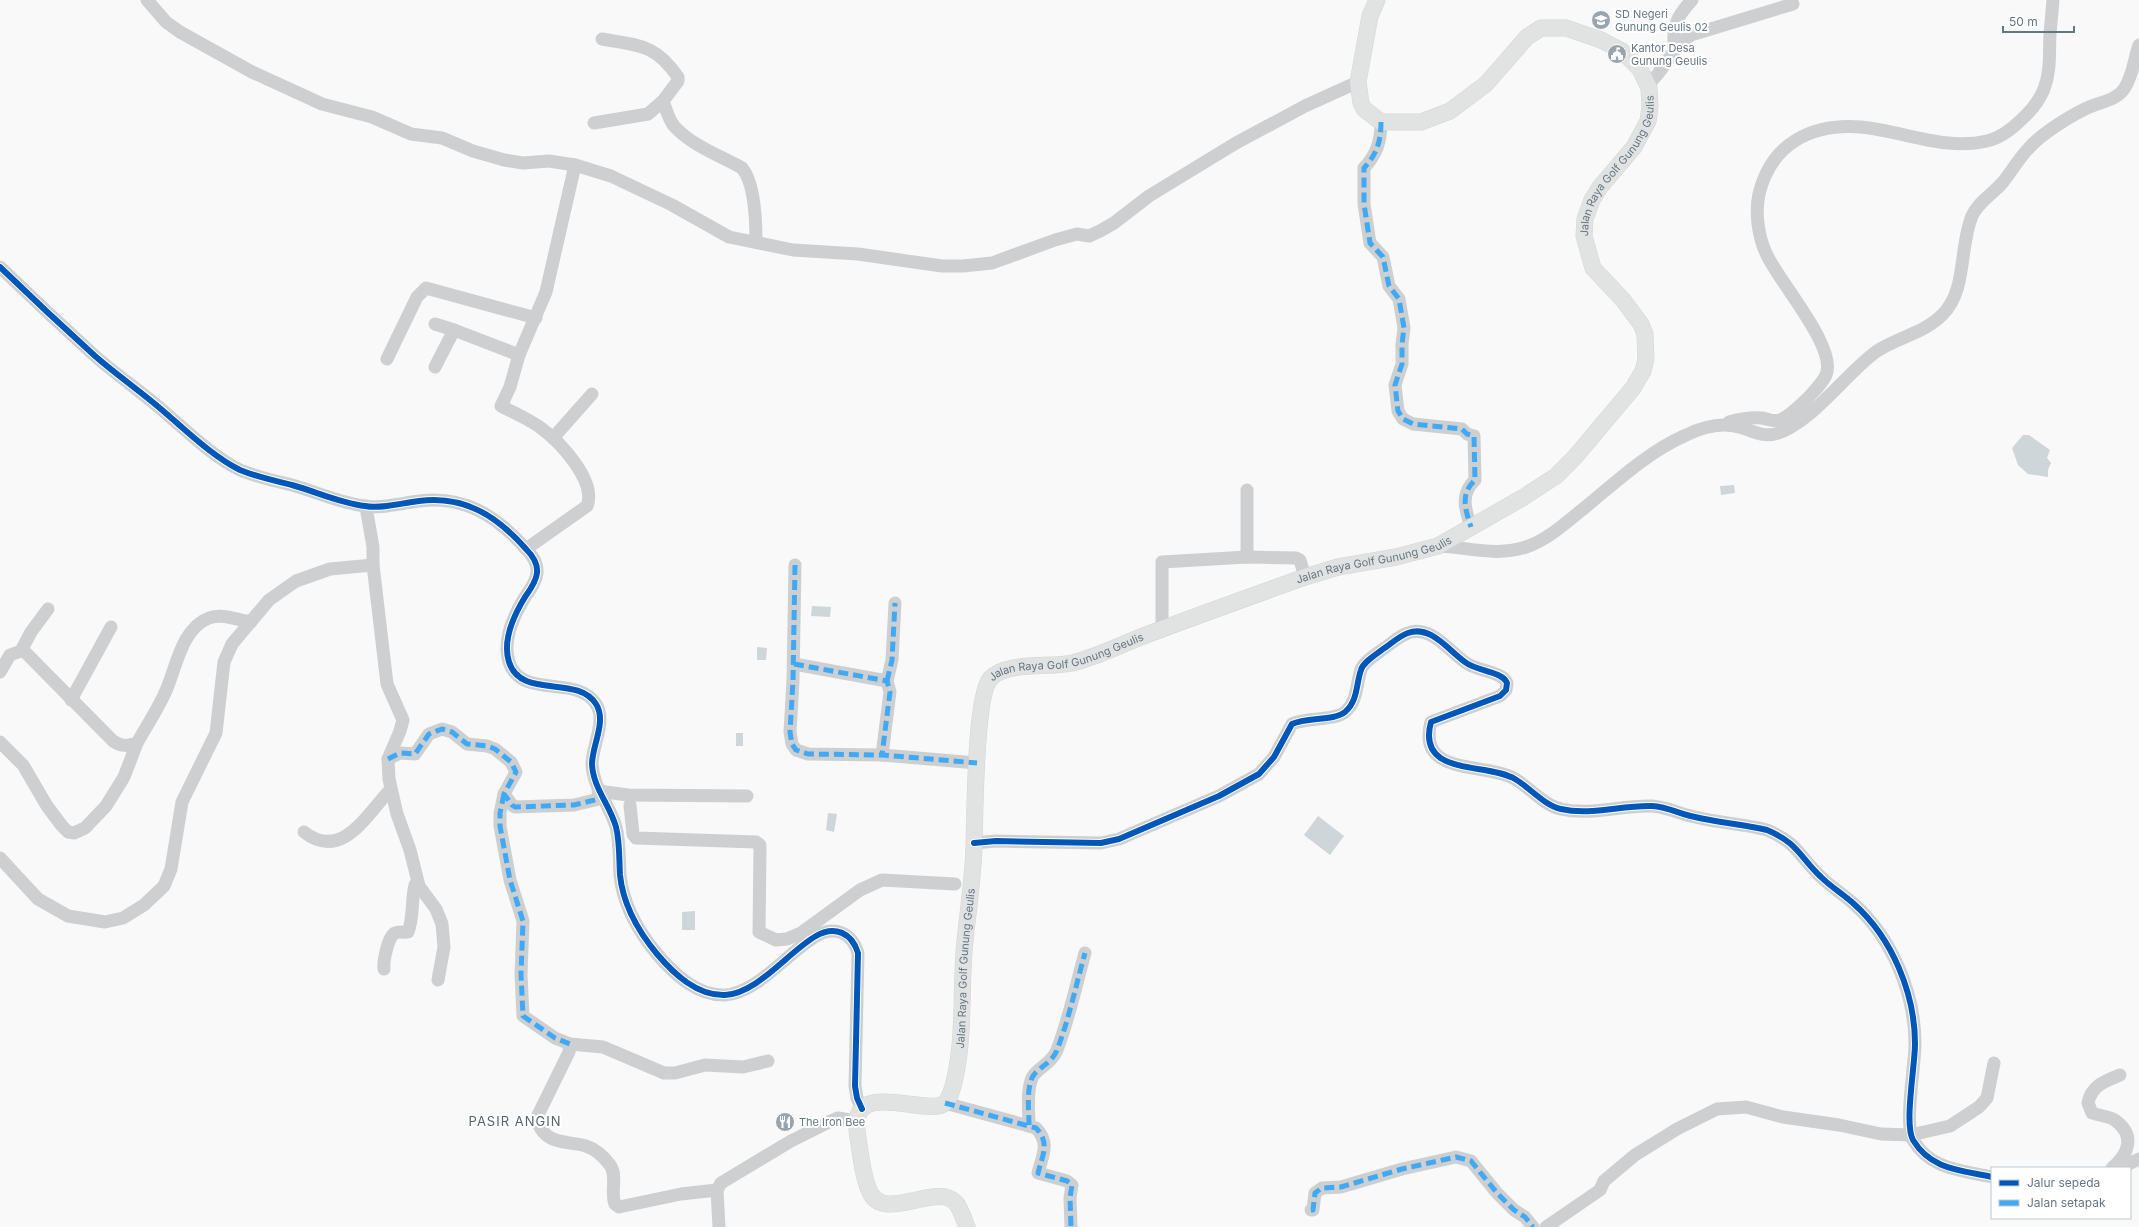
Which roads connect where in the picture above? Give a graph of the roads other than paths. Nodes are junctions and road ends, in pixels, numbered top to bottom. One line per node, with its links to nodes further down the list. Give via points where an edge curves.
1 (147, 0): 14 (street, via 166,22 180,32 252,72 322,104 372,117 411,134 442,138 504,160 523,163 549,161)
2 (1377, 0): 9 (main road, via 1364,44)
3 (1692, 0): 8 (street, via 1680,12 1672,34)
4 (2053, 0): 24 (street, via 2050,68 2044,88 2025,117 2005,134 1989,141 1956,144 1867,128 1845,127 1805,135 1790,142 1774,159 1762,183 1759,196 1759,229 1775,270 1812,326 1825,355 1825,376 1813,392 1782,419 1740,419)
5 (1793, 4): 8 (street, via 1691,34)
6 (602, 38): 11 (street, via 646,47 661,55 678,77 678,81)
7 (2139, 45): 24 (street, via 2129,80 2120,94 2084,109 2037,139 2002,183 1976,209 1968,228 1956,291 1944,314 1924,328 1885,346 1867,359 1820,404 1786,430 1766,435 1740,427)
8 (1675, 50): 10 (street)
9 (1358, 82): 12 (main road, via 1361,104); 15 (street, via 1305,106 1236,143 1149,196 1106,229 1089,236 1077,234 1055,240 992,262 942,266 858,254 793,250)
10 (1648, 84): 12 (main road, Jalan Raya Golf Gunung Geulis, via 1637,65 1616,47 1566,28 1547,27 1527,37 1486,84 1450,111 1421,122); 28 (main road, Jalan Raya Golf Gunung Geulis, via 1650,111 1645,127 1627,157 1594,196 1587,213 1584,231 1586,250 1594,268 1632,310 1644,329 1646,351 1643,371 1633,388 1562,470)
11 (663, 101): 13 (street, via 648,114); 15 (street, via 673,125 678,130 742,168 747,174)
12 (1382, 122): 28 (street, via 1379,146 1375,156 1364,168 1364,204 1370,243 1383,257 1389,286 1399,298 1402,310 1402,364 1395,385 1398,411 1404,419 1413,424 1462,429 1474,436 1475,480 1464,494)
13 (594, 123)
14 (575, 166): 15 (street, via 629,183 729,237); 17 (street, via 546,292)
15 (756, 242)
16 (0, 267): 27 (street, via 93,354 223,460 256,476)
17 (536, 318): 20 (street); 21 (street, via 426,288 417,297)
18 (435, 324): 19 (street)
19 (454, 330): 20 (street); 22 (street)
20 (519, 355): 25 (street, via 510,387 501,406 540,427)
21 (386, 360)
22 (435, 367)
23 (592, 394): 25 (street)
24 (1719, 425): 29 (street, via 1688,434 1655,452 1564,524 1526,547 1495,552)
25 (553, 438): 30 (street, via 581,472 588,486 590,498 587,506)
26 (1247, 490): 31 (street)
27 (366, 507): 30 (street, via 435,499 455,501 483,512); 32 (street, via 373,547)
28 (1471, 527): 29 (main road, Jalan Raya Golf Gunung Geulis)
29 (1438, 546): 34 (main road, Jalan Raya Golf Gunung Geulis, via 1338,567)
30 (526, 548): 52 (street, via 538,571 510,628 507,641 509,664 514,672 524,679 537,684 576,689 596,703 599,727 592,765)
31 (1246, 557): 34 (street, via 1296,558 1300,560); 39 (street, via 1162,562)
32 (373, 565): 37 (street, via 330,569 298,580 269,600); 48 (street, via 387,684 403,720)
33 (795, 565): 41 (street)
34 (1305, 577): 39 (main road, Jalan Raya Golf Gunung Geulis)
35 (895, 603): 43 (street, via 892,660)
36 (48, 609): 40 (street)
37 (251, 622): 46 (street, via 215,617 203,622 191,633 180,652 165,693); 57 (street, via 232,644 225,657 216,733 182,802 168,878 164,886 149,901 129,915 112,921 99,922 68,916 38,898)
38 (111, 627): 44 (street)
39 (1162, 629): 49 (main road, Jalan Raya Golf Gunung Geulis, via 1074,663 1011,668 994,675 988,682 983,702)
40 (21, 651): 42 (street, via 10,655); 44 (street, via 38,663)
41 (794, 664): 43 (street); 47 (street, via 790,732 796,750 808,754)
42 (0, 672)
43 (887, 681): 47 (street, via 890,692)
44 (71, 700): 46 (street, via 116,744 127,746)
45 (0, 742): 46 (street, via 23,765 62,826 68,832 74,833 85,828 111,799 124,777)
46 (137, 743)
47 (882, 755): 49 (street)
48 (388, 760): 50 (street); 51 (street, via 400,753 415,754 433,731 446,730 467,744 491,746 511,762 516,772)
49 (977, 763): 56 (main road, Jalan Raya Golf Gunung Geulis)
50 (391, 789): 55 (street, via 341,840 322,842); 58 (street)
51 (504, 794): 52 (street, via 512,805 521,808 574,805); 65 (street, via 500,826 510,880 523,921 520,974 523,1016 555,1038)
52 (601, 794): 53 (street); 61 (street, via 616,829 620,874 628,910 658,956 680,978 694,987 724,995 738,993 818,934)
53 (747, 796)
54 (630, 804): 60 (street, via 636,838 756,842 760,845 758,926 759,932 764,936 776,940 787,939 801,933)
55 (304, 832)
56 (974, 843): 69 (main road, Jalan Raya Golf Gunung Geulis, via 955,1076 951,1093); 72 (street, via 1109,842 1219,796 1250,780 1266,768 1292,724 1336,716 1347,710 1356,697 1361,668 1409,632 1423,632 1436,638 1467,664 1484,672 1501,675 1507,683 1506,690 1500,696 1431,722 1429,741 1435,753 1442,759 1461,767 1500,772 1516,779 1559,809 1579,812 1630,806 1662,807 1694,817 1767,830 1790,842 1829,886 1854,904 1872,922 1904,980 1914,1016)
57 (0, 858)
58 (418, 883): 63 (street, via 413,892 411,925 408,932 397,932 392,936); 64 (street, via 436,909 442,924 444,947)
59 (955, 884): 60 (street, via 882,880 860,890)
60 (823, 916): 61 (street)
61 (829, 931): 70 (street, via 848,935 855,943 858,953 855,1086)
62 (1085, 953): 71 (street, via 1057,1052 1033,1077 1030,1085)
63 (384, 969)
64 (438, 980)
65 (570, 1044): 66 (street, via 603,1047 664,1073 675,1073 705,1065 743,1067); 77 (street, via 569,1052 538,1115 538,1122 551,1140 586,1146 607,1160 613,1172 613,1197 616,1206 624,1207 681,1194)
66 (768, 1061)
67 (1994, 1062): 72 (street, via 1987,1098 1979,1107 1950,1126)
68 (2120, 1074): 74 (street, via 2093,1090 2088,1103 2092,1113 2116,1121 2129,1141 2128,1150)
69 (945, 1103): 70 (main road, via 937,1106 880,1102 870,1104); 71 (street)
70 (859, 1115): 77 (street, via 838,1118 808,1132 721,1183); 80 (main road, via 865,1176 869,1192 874,1199 888,1204 950,1198 956,1203)
71 (1029, 1125): 81 (street, via 1043,1136 1045,1144 1038,1173 1067,1181 1072,1185)
72 (1911, 1135): 76 (street, via 1923,1154 1936,1164); 83 (street, via 1881,1134 1783,1117 1746,1107 1717,1109 1677,1128 1635,1155 1604,1181 1600,1190)
73 (2139, 1159): 75 (street)
74 (2113, 1167)
75 (2122, 1167)
76 (1991, 1177)
77 (717, 1190): 79 (street)
78 (1311, 1210): 82 (street, via 1314,1208 1315,1193 1322,1188 1340,1187 1456,1157 1471,1161 1497,1193)
79 (719, 1227)
80 (967, 1227)
81 (1071, 1227)
82 (1533, 1227)
83 (1546, 1227)

